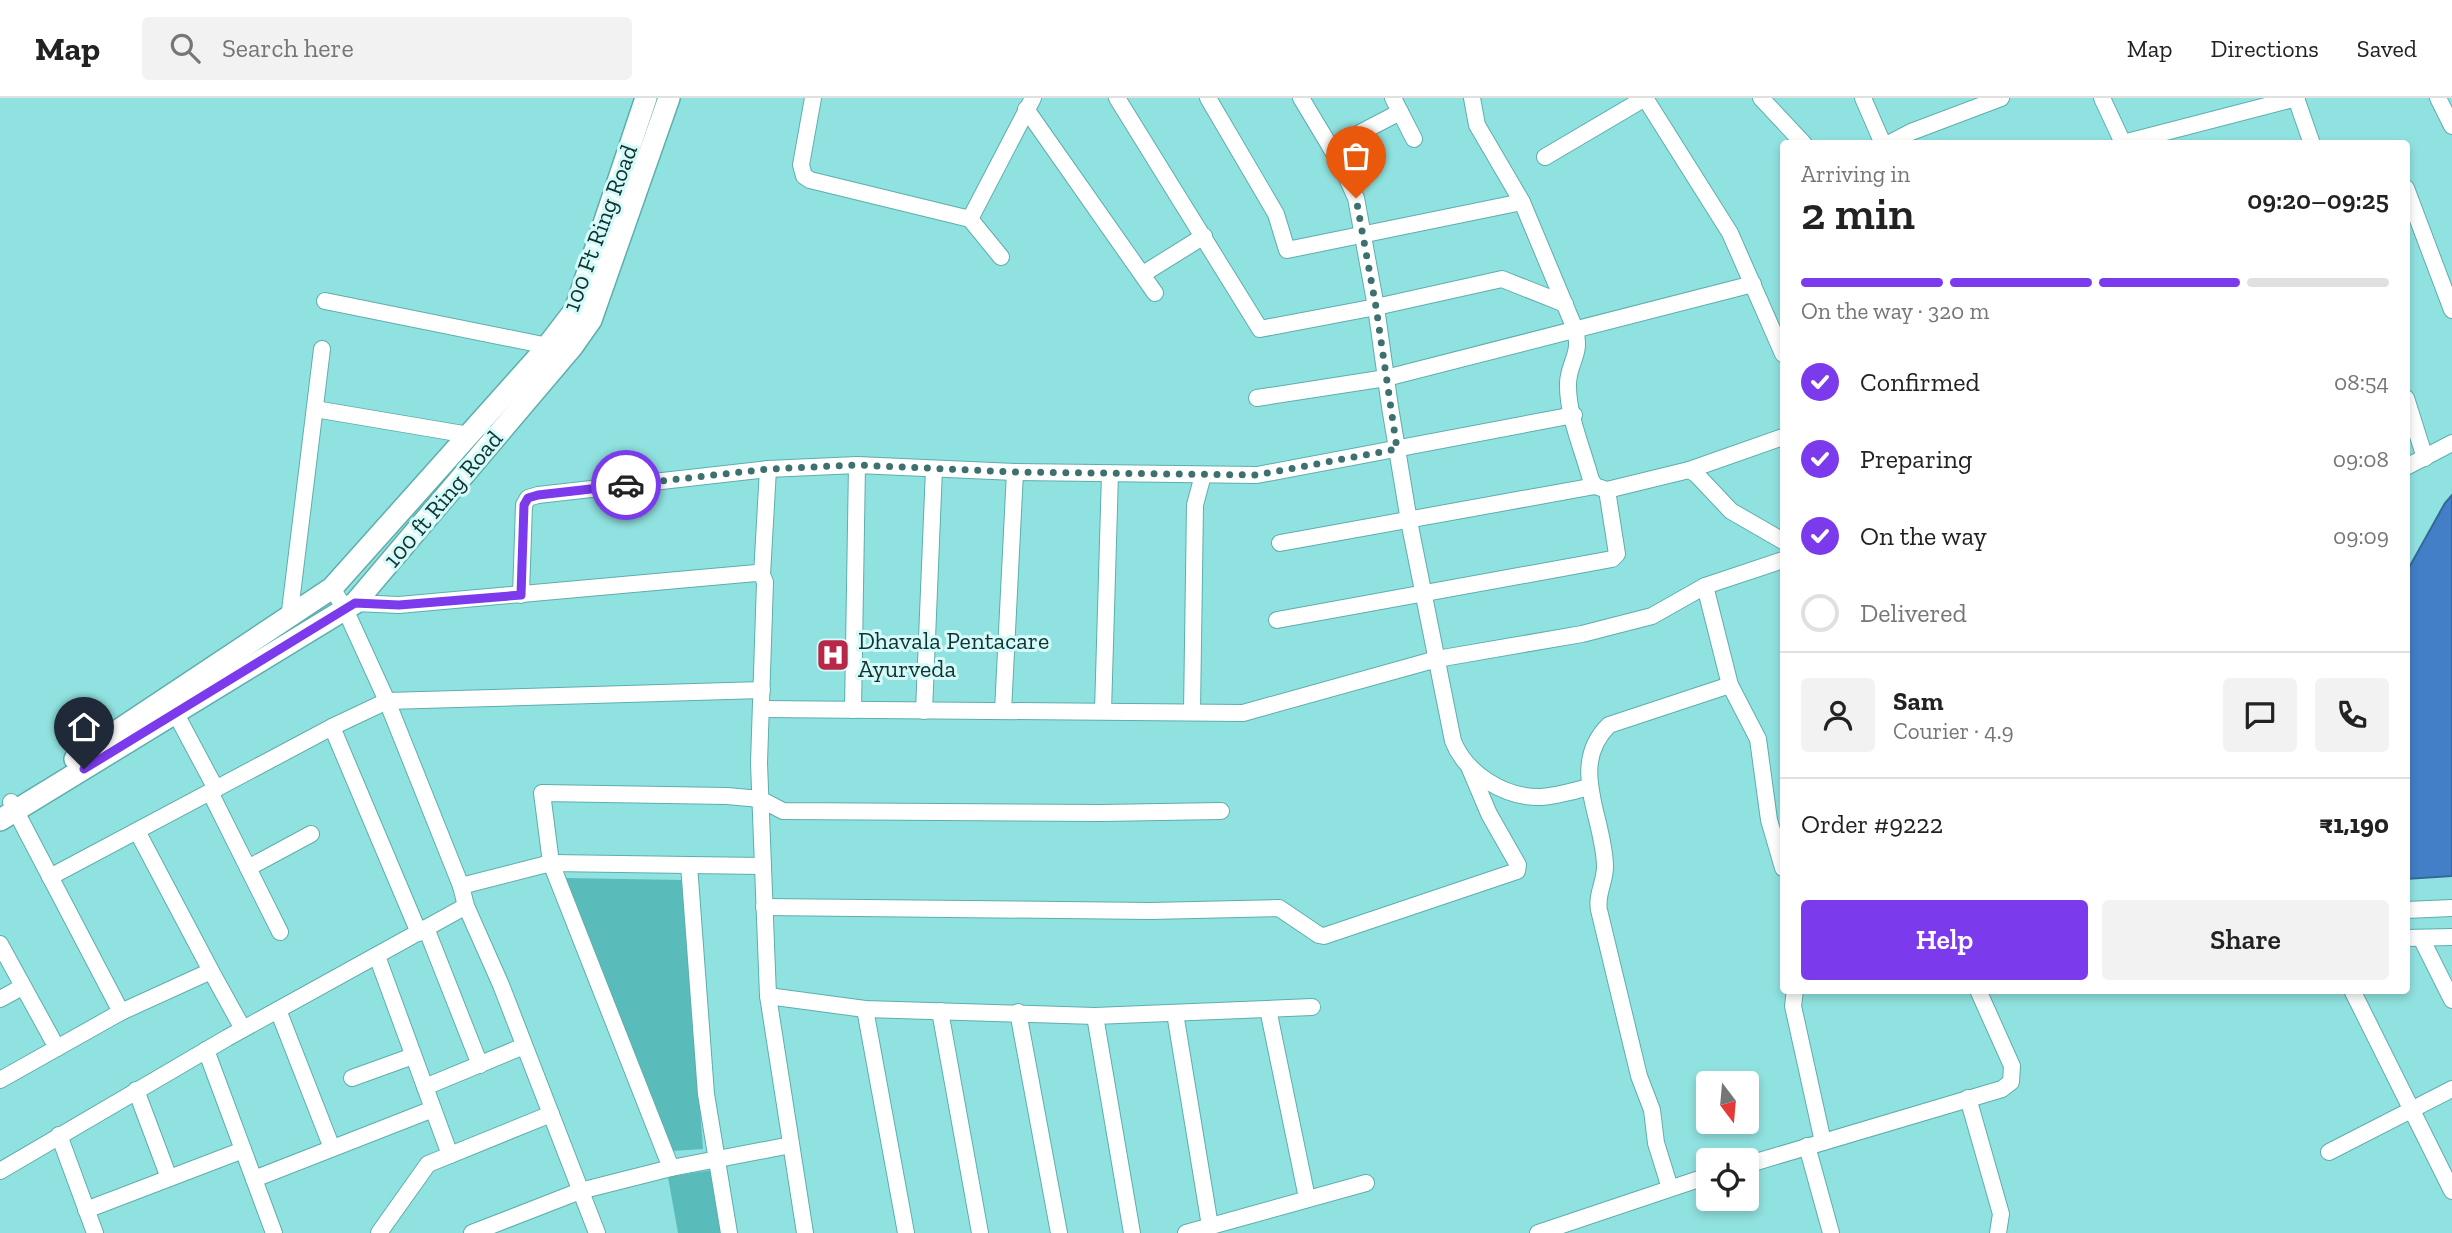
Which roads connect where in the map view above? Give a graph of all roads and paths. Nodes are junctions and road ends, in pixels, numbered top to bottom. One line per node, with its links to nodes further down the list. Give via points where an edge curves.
1 (646, 98): 40 (main road, 100 Ft Ring Road, via 575,310)
2 (669, 98): 71 (main road, 100 ft Ring Road, via 591,320)
3 (813, 98): 28 (street, via 800,165 804,176)
4 (1117, 98): 29 (street)
5 (1208, 98): 30 (street, via 1276,215 1287,250)
6 (1301, 98): 24 (street)
7 (1472, 98): 27 (street, via 1479,131)
8 (1761, 98): 18 (street)
9 (1863, 98): 19 (street)
10 (2001, 98): 20 (street)
11 (2102, 98): 21 (street)
12 (2296, 98): 22 (street); 23 (street)
13 (2438, 98): 16 (street)
14 (1030, 104): 28 (street); 32 (street)
15 (1396, 105): 17 (street); 24 (street)
16 (2452, 126)
17 (1414, 139)
18 (1800, 140)
19 (1884, 140)
20 (1894, 140)
21 (2121, 140)
22 (2138, 140)
23 (2311, 140)
24 (1331, 148): 30 (street, via 1356,198)
25 (1545, 157): 33 (street, via 1645,98 1730,233)
26 (2410, 199): 38 (street)
27 (1522, 202): 30 (street); 36 (street)
28 (970, 219): 31 (street)
29 (1204, 236): 32 (street); 37 (street, via 1260,329)
30 (1364, 236): 37 (street)
31 (1001, 257)
32 (1143, 274): 34 (street)
33 (1753, 284): 39 (street); 41 (street)
34 (1155, 293)
35 (325, 301): 40 (street)
36 (1565, 304): 37 (street, via 1502,279); 39 (street)
37 (1376, 307): 43 (street)
38 (2452, 310)
39 (1575, 329): 43 (street); 47 (street, via 1578,351 1569,380)
40 (548, 346): 48 (main road, 100 Ft Ring Road)
41 (1780, 347)
42 (323, 349): 45 (street)
43 (1386, 378): 44 (street); 51 (street)
44 (1257, 398)
45 (315, 409): 48 (street); 72 (street)
46 (2410, 411): 52 (street)
47 (1574, 415): 51 (street); 61 (street, via 1591,480)
48 (469, 435): 68 (main road, 100 Ft Ring Road)
49 (1780, 438): 57 (street)
50 (2452, 443): 52 (street)
51 (1397, 449): 60 (street, via 1274,473); 62 (street)
52 (2425, 458): 54 (street)
53 (857, 465): 55 (street); 56 (street); 79 (street)
54 (2410, 465)
55 (768, 469): 66 (street); 70 (street, via 532,496 524,505)
56 (934, 469): 58 (street); 80 (street)
57 (1689, 470): 61 (street); 63 (street, via 1731,511)
58 (1015, 472): 59 (street); 81 (street)
59 (1110, 474): 60 (street); 82 (street)
60 (1203, 475): 83 (street, via 1195,505)
61 (1601, 488): 62 (street); 69 (street, via 1616,557)
62 (1409, 521): 64 (street); 69 (street)
63 (1780, 539)
64 (1280, 543)
65 (1780, 561): 67 (street)
66 (762, 575): 70 (street); 76 (street)
67 (1705, 586): 74 (street, via 1652,616 1582,634); 75 (street)
68 (332, 588): 71 (street); 72 (main road, 100 Ft Ring Road)
69 (1423, 592): 73 (street); 74 (street)
70 (521, 595): 71 (street)
71 (350, 606): 77 (street); 84 (main road, 100 ft Ring Road)
72 (289, 619): 90 (main road, 100 Ft Ring Road)
73 (1277, 620)
74 (1437, 659): 83 (street, via 1243,713); 86 (street, via 1453,741)
75 (1730, 685): 87 (street, via 1609,725 1600,733 1590,757); 94 (street, via 1758,739 1769,820)
76 (762, 690): 77 (street); 78 (street)
77 (387, 701): 85 (street); 100 (street)
78 (762, 709): 79 (street); 89 (street)
79 (853, 710): 80 (street)
80 (924, 711): 81 (street)
81 (1003, 711): 82 (street)
82 (1103, 711): 83 (street)
83 (1192, 712)
84 (176, 714): 88 (street); 90 (main road, 100 ft Ring Road)
85 (332, 727): 88 (street); 105 (street)
86 (1470, 769): 87 (street, via 1525,796); 102 (street, via 1517,871 1324,936 1279,908)
87 (1589, 787): 158 (street, via 1605,866 1599,911)
88 (213, 790): 92 (street); 98 (street)
89 (760, 799): 91 (street, via 783,811); 95 (street, via 542,793); 97 (street)
90 (7, 810): 99 (street)
91 (1221, 811)
92 (137, 831): 99 (street); 111 (street)
93 (311, 834): 98 (street)
94 (1780, 858)
95 (551, 863): 96 (street); 100 (street); 152 (street)
96 (689, 865): 97 (street); 150 (street, via 706,1094)
97 (763, 866): 102 (street)
98 (248, 868): 106 (street)
99 (50, 877): 124 (street)
100 (461, 887): 101 (street)
101 (466, 906): 105 (street); 129 (street)
102 (764, 907): 116 (street)
103 (2452, 908): 104 (street)
104 (2410, 910)
105 (423, 930): 110 (street); 133 (street)
106 (280, 932)
107 (2452, 937): 108 (street)
108 (2414, 938): 118 (street)
109 (0, 944): 112 (street)
110 (377, 956): 122 (street); 132 (street)
111 (211, 971): 124 (street); 128 (street)
112 (22, 986): 117 (street); 130 (street)
113 (1794, 994): 144 (street)
114 (1980, 994): 139 (street, via 2012,1066 2011,1082)
115 (2354, 994): 141 (street)
116 (768, 996): 120 (street); 145 (street)
117 (0, 999)
118 (2452, 1000)
119 (1312, 1007): 121 (street)
120 (865, 1009): 123 (street); 172 (street)
121 (1268, 1009): 126 (street); 161 (street)
122 (278, 1010): 128 (street); 146 (street)
123 (940, 1010): 125 (street); 173 (street)
124 (121, 1012): 130 (street)
125 (1017, 1012): 127 (street); 174 (street)
126 (1175, 1013): 127 (street); 163 (street)
127 (1096, 1016): 175 (street)
128 (243, 1029): 131 (street)
129 (524, 1046): 133 (street); 142 (street)
130 (57, 1048): 135 (street)
131 (206, 1050): 138 (street); 147 (street)
132 (413, 1056): 134 (street); 136 (street)
133 (480, 1065): 136 (street)
134 (352, 1078)
135 (0, 1080)
136 (425, 1087): 140 (street)
137 (2452, 1089): 141 (street)
138 (136, 1090): 143 (street); 154 (street)
139 (1968, 1098): 144 (street); 179 (street, via 2001,1214)
140 (433, 1109): 146 (street); 149 (street)
141 (2411, 1110): 148 (street); 160 (street)
142 (551, 1114): 149 (street); 159 (street)
143 (59, 1135): 153 (street); 162 (street)
144 (1815, 1144): 151 (street); 178 (street)
145 (791, 1145): 150 (street); 171 (street)
146 (332, 1148): 155 (street)
147 (243, 1150): 154 (street); 155 (street)
148 (2329, 1152)
149 (450, 1155): 165 (street, via 428,1164)
150 (717, 1159): 152 (street); 170 (street)
151 (1759, 1161)
152 (671, 1168): 159 (street)
153 (0, 1171)
154 (169, 1178): 162 (street)
155 (254, 1178): 167 (street)
156 (1696, 1180): 158 (street)
157 (1366, 1183): 161 (street)
158 (1670, 1188): 177 (street)
159 (580, 1191): 164 (street); 169 (street)
160 (2452, 1191)
161 (1307, 1198): 163 (street)
162 (86, 1210): 166 (street)
163 (1210, 1226): 176 (street)
164 (501, 1228): 168 (street)
165 (382, 1232)
166 (95, 1233)
167 (274, 1233)
168 (472, 1233)
169 (597, 1233)
170 (729, 1233)
171 (805, 1233)
172 (906, 1233)
173 (980, 1233)
174 (1059, 1233)
175 (1132, 1233)
176 (1186, 1233)
177 (1538, 1233)
178 (1831, 1233)
179 (1998, 1233)

